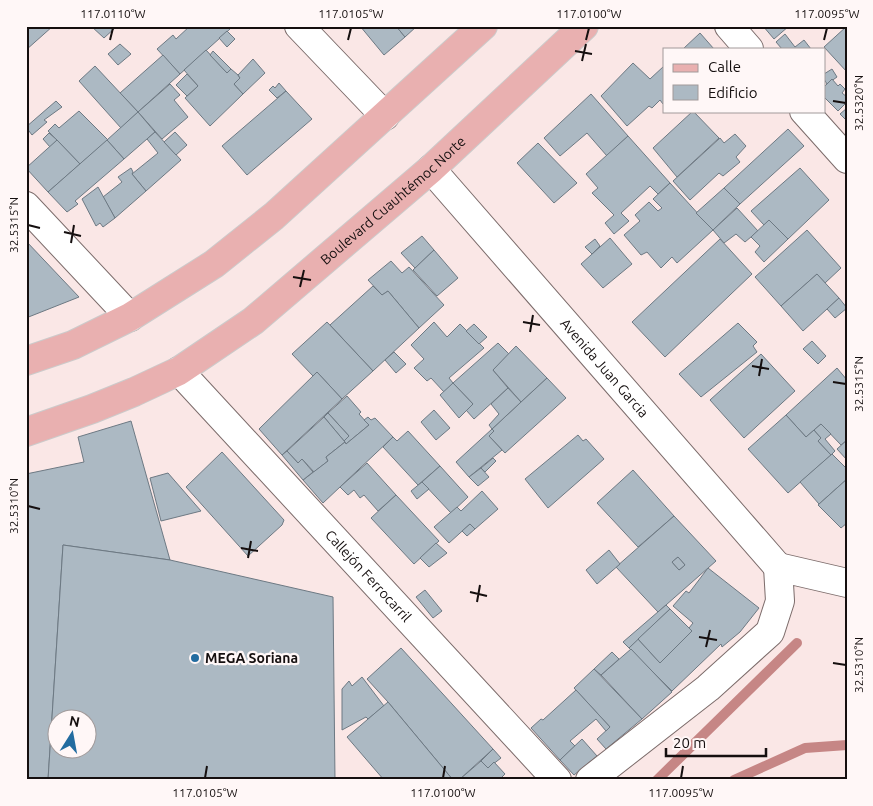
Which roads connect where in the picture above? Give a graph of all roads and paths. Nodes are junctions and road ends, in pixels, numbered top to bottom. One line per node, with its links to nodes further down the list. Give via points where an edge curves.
1 (299, 26): 7 (street)
2 (482, 26): 7 (main road)
3 (584, 26): 9 (main road, Boulevard Cuauhtémoc Norte)
4 (729, 26): 5 (street)
5 (748, 48)
6 (805, 112): 8 (street)
7 (385, 116): 11 (main road, via 274,216 214,264)
8 (847, 159)
9 (431, 169): 13 (main road, Boulevard Cuauhtémoc Norte, via 253,321); 15 (street, Avenida Juan Garcia)
10 (26, 206): 11 (street)
11 (130, 317): 12 (main road, via 73,345)
12 (26, 361)
13 (179, 371): 14 (main road, Boulevard Cuauhtémoc Norte, via 109,402); 17 (street, Callejón Ferrocarril)
14 (26, 432)
15 (778, 567): 16 (street); 18 (street, via 780,601 770,632 708,688)
16 (847, 583)
17 (557, 780)
18 (590, 780)

